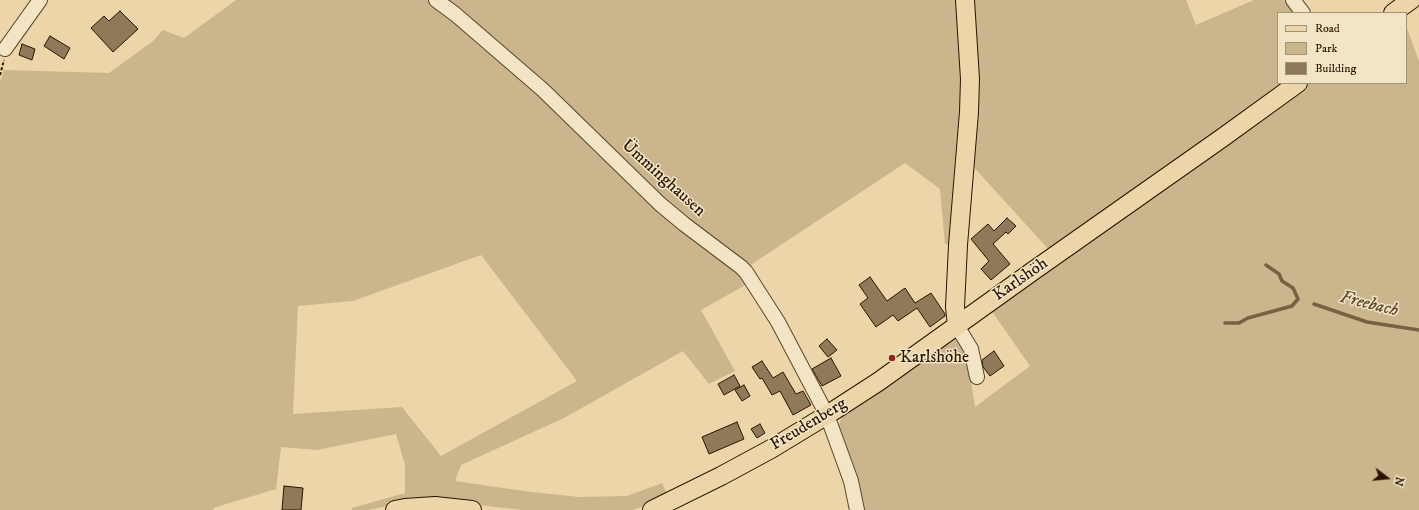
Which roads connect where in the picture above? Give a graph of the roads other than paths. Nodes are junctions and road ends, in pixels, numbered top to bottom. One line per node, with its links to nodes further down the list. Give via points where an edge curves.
1 (40, 0): 8 (street)
2 (436, 0): 12 (street, Ümminghausen, via 543,90 660,204 741,267 778,322)
3 (965, 0): 10 (main road, via 970,79 958,245 955,307)
4 (1293, 0): 6 (street)
5 (1411, 0): 7 (main road)
6 (1302, 12)
7 (1394, 12)
8 (5, 49)
9 (1297, 84): 10 (main road, Karlshöh)
10 (957, 326): 11 (street, via 971,349); 12 (main road, Freudenberg)
11 (977, 377)
12 (827, 415): 15 (main road, Freudenberg, via 771,449); 16 (street, Ümminghausen, via 851,481)
13 (395, 510): 14 (main road, via 435,506)
14 (472, 510)
15 (652, 510)
16 (857, 510)

